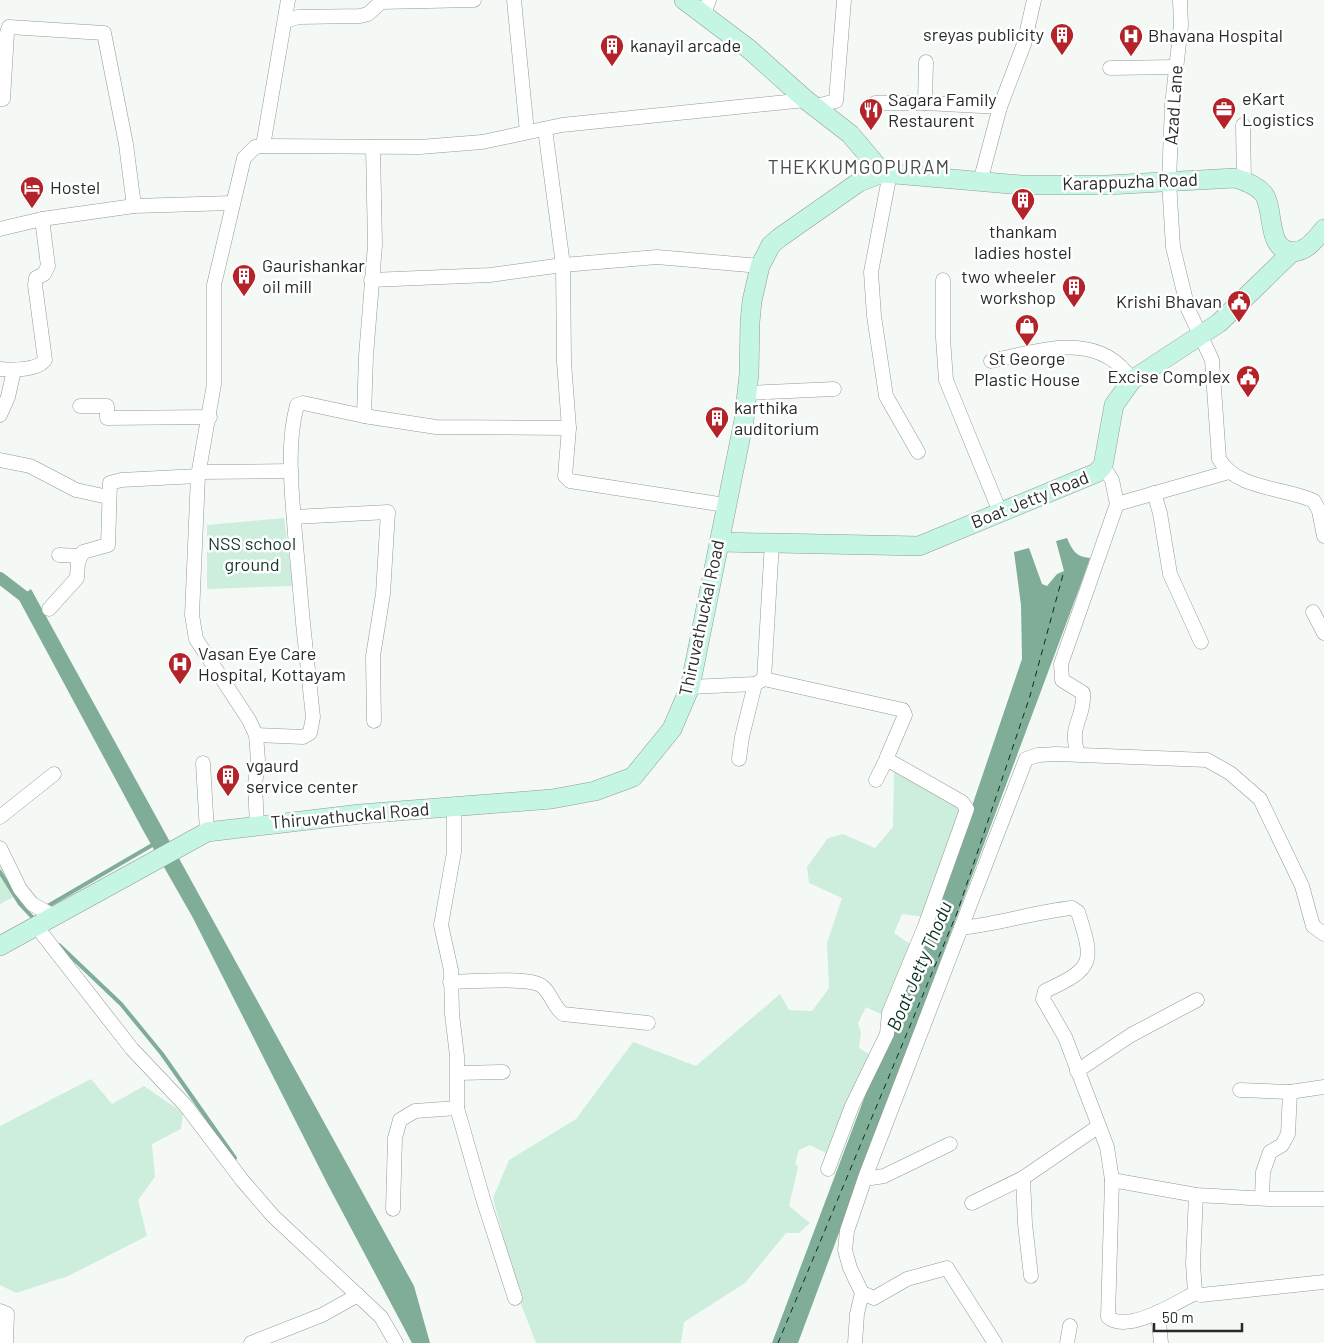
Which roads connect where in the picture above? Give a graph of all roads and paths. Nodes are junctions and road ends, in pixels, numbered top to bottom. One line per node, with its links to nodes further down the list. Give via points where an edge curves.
1 (288, 0): 10 (street)
2 (474, 0): 8 (street)
3 (514, 0): 21 (street)
4 (684, 0): 9 (main road)
5 (844, 0): 15 (street, via 836,101)
6 (1034, 0): 18 (street, via 1024,44)
7 (1180, 0): 12 (street, Azad Lane)
8 (381, 1): 10 (street, via 368,14 360,16)
9 (707, 7): 15 (main road)
10 (286, 20): 22 (street)
11 (926, 62): 17 (street)
12 (1176, 67): 13 (street); 26 (street, Azad Lane)
13 (1110, 68)
14 (0, 99): 29 (street, via 3,99 9,27 104,33 126,144)
15 (811, 103): 20 (street, via 640,116); 24 (main road, via 850,134)
16 (876, 103): 17 (street)
17 (925, 103): 18 (street)
18 (1000, 107): 27 (street)
19 (1244, 125): 25 (street)
20 (545, 129): 21 (street); 34 (street)
21 (527, 132): 23 (street, via 482,142)
22 (263, 146): 23 (street); 28 (street, via 255,147 244,158)
23 (373, 147): 36 (street, via 375,245)
24 (886, 173): 27 (main road, Karappuzha Road); 35 (main road, Thiruvathuckal Road, via 859,182 801,222 771,245); 50 (street, via 871,272 874,316 886,396)
25 (1244, 180): 26 (main road, Karappuzha Road); 33 (main road, via 1262,192 1276,239 1280,246)
26 (1169, 181): 27 (main road, Karappuzha Road, via 1074,186); 38 (street, Azad Lane, via 1173,247 1188,310)
27 (980, 182)
28 (232, 203): 29 (street); 48 (street, via 214,285 214,384)
29 (134, 206): 30 (street)
30 (42, 219): 31 (street); 41 (street, via 48,266 44,274 36,278 35,285 45,360 41,364)
31 (0, 229)
32 (1324, 229): 33 (main road, via 1306,248)
33 (1292, 252): 38 (main road, Boat Jetty Road, via 1219,323)
34 (563, 265): 35 (street, via 658,257); 36 (street, via 490,275); 49 (street, via 564,362)
35 (760, 266): 44 (main road, Thiruvathuckal Road, via 750,322)
36 (372, 280): 47 (street)
37 (943, 280): 60 (street, via 942,338 946,380)
38 (1200, 335): 42 (main road, Boat Jetty Road); 54 (street, Azad Lane, via 1212,360 1219,459)
39 (991, 361): 42 (street, via 1066,346 1084,347 1122,364)
40 (0, 369): 41 (street)
41 (14, 370): 46 (street)
42 (1132, 380): 52 (main road, Boat Jetty Road, via 1114,405)
43 (834, 389): 44 (street)
44 (747, 393): 59 (main road, Thiruvathuckal Road)
45 (80, 406): 48 (street, via 107,406 106,418)
46 (0, 415)
47 (364, 416): 49 (street, via 436,427); 53 (street, via 302,402 297,405)
48 (210, 417): 55 (street)
49 (569, 428): 59 (street, via 565,476 570,481)
50 (918, 452)
51 (0, 460): 57 (street, via 30,466 76,490)
52 (1103, 466): 58 (street, via 1112,480); 60 (main road, Boat Jetty Road, via 1096,473)
53 (291, 471): 55 (street); 61 (street)
54 (1229, 472): 56 (street); 62 (street, via 1255,484 1300,494 1314,501)
55 (198, 474): 57 (street, via 116,481 110,483); 74 (street, via 192,615 196,639)
56 (1154, 493): 58 (street); 70 (street, via 1170,574)
57 (108, 497): 66 (street, via 108,545 86,550)
58 (1117, 504): 75 (street, via 1061,664 1062,680 1083,693 1084,703 1074,729)
59 (725, 505): 63 (main road, Thiruvathuckal Road)
60 (1000, 512): 64 (main road, Boat Jetty Road, via 919,546)
61 (294, 517): 73 (street, via 388,512 383,594 373,656); 74 (street, via 313,717 310,733 303,737)
62 (1324, 536)
63 (719, 542): 64 (main road, Boat Jetty Road); 72 (main road, Thiruvathuckal Road)
64 (772, 542): 71 (street)
65 (59, 555): 66 (street)
66 (80, 556): 67 (street, via 77,578)
67 (50, 609)
68 (1313, 612): 69 (street)
69 (1324, 633)
70 (1201, 642)
71 (760, 681): 72 (street); 76 (street, via 903,710 905,715); 77 (street, via 740,742)
72 (690, 687): 81 (main road, Thiruvathuckal Road, via 672,730 633,777 625,782 552,799)
73 (374, 721)
74 (256, 735): 83 (street)
75 (1078, 754): 87 (street, via 1038,755 1026,759); 88 (street, via 1207,760 1230,773 1260,799 1302,886 1313,926)
76 (887, 758): 80 (street); 102 (street, via 962,802 967,809 890,1013 887,1034 852,1106)
77 (739, 759)
78 (204, 763): 84 (street)
79 (54, 774): 82 (street)
80 (876, 780)
81 (454, 807): 83 (main road, Thiruvathuckal Road); 90 (street, via 454,852 441,925 451,970)
82 (0, 817)
83 (258, 825): 84 (main road, Thiruvathuckal Road)
84 (207, 832): 86 (main road, Thiruvathuckal Road)
85 (0, 848): 86 (street, via 20,889)
86 (42, 923): 89 (main road); 115 (street, via 132,1049 186,1106 242,1180 273,1216)
87 (961, 928): 93 (street, via 1053,910 1072,908 1078,912 1089,956 1084,969 1045,991 1043,999 1065,1037); 104 (street)
88 (1324, 934)
89 (0, 946)
90 (450, 982): 92 (street, via 534,982 545,990 563,1014); 95 (street)
91 (1196, 1000): 93 (street, via 1131,1035)
92 (648, 1023)
93 (1077, 1071): 100 (street)
94 (503, 1072): 95 (street)
95 (458, 1073): 99 (street)
96 (1324, 1088): 98 (street)
97 (1240, 1090): 98 (street)
98 (1290, 1092): 107 (street, via 1288,1134 1282,1145 1270,1152 1263,1172)
99 (457, 1108): 110 (street, via 415,1111 400,1120 395,1138); 116 (street)
100 (1099, 1126): 103 (street); 105 (street, via 1107,1147)
101 (950, 1144): 104 (street, via 884,1176)
102 (828, 1169)
103 (1023, 1178): 109 (street); 111 (street)
104 (865, 1179): 113 (street, via 847,1231 845,1250)
105 (1112, 1180): 106 (street); 118 (street, via 1108,1317 1118,1322 1137,1320)
106 (1196, 1195): 107 (street); 114 (street)
107 (1262, 1198): 108 (street)
108 (1324, 1199)
109 (972, 1202)
110 (394, 1208)
111 (1031, 1276)
112 (1324, 1282): 114 (street, via 1201,1295)
113 (862, 1293): 123 (street); 124 (street, via 874,1298 907,1279 948,1268)
114 (1195, 1293): 118 (street)
115 (358, 1295): 121 (street, via 322,1315); 122 (street, via 381,1317)
116 (514, 1298)
117 (0, 1311): 120 (street, via 6,1314)
118 (1158, 1312): 126 (street)
119 (1070, 1326): 125 (street)
120 (6, 1343)
121 (251, 1343)
122 (396, 1343)
123 (855, 1343)
124 (995, 1343)
125 (1067, 1343)
126 (1161, 1343)

